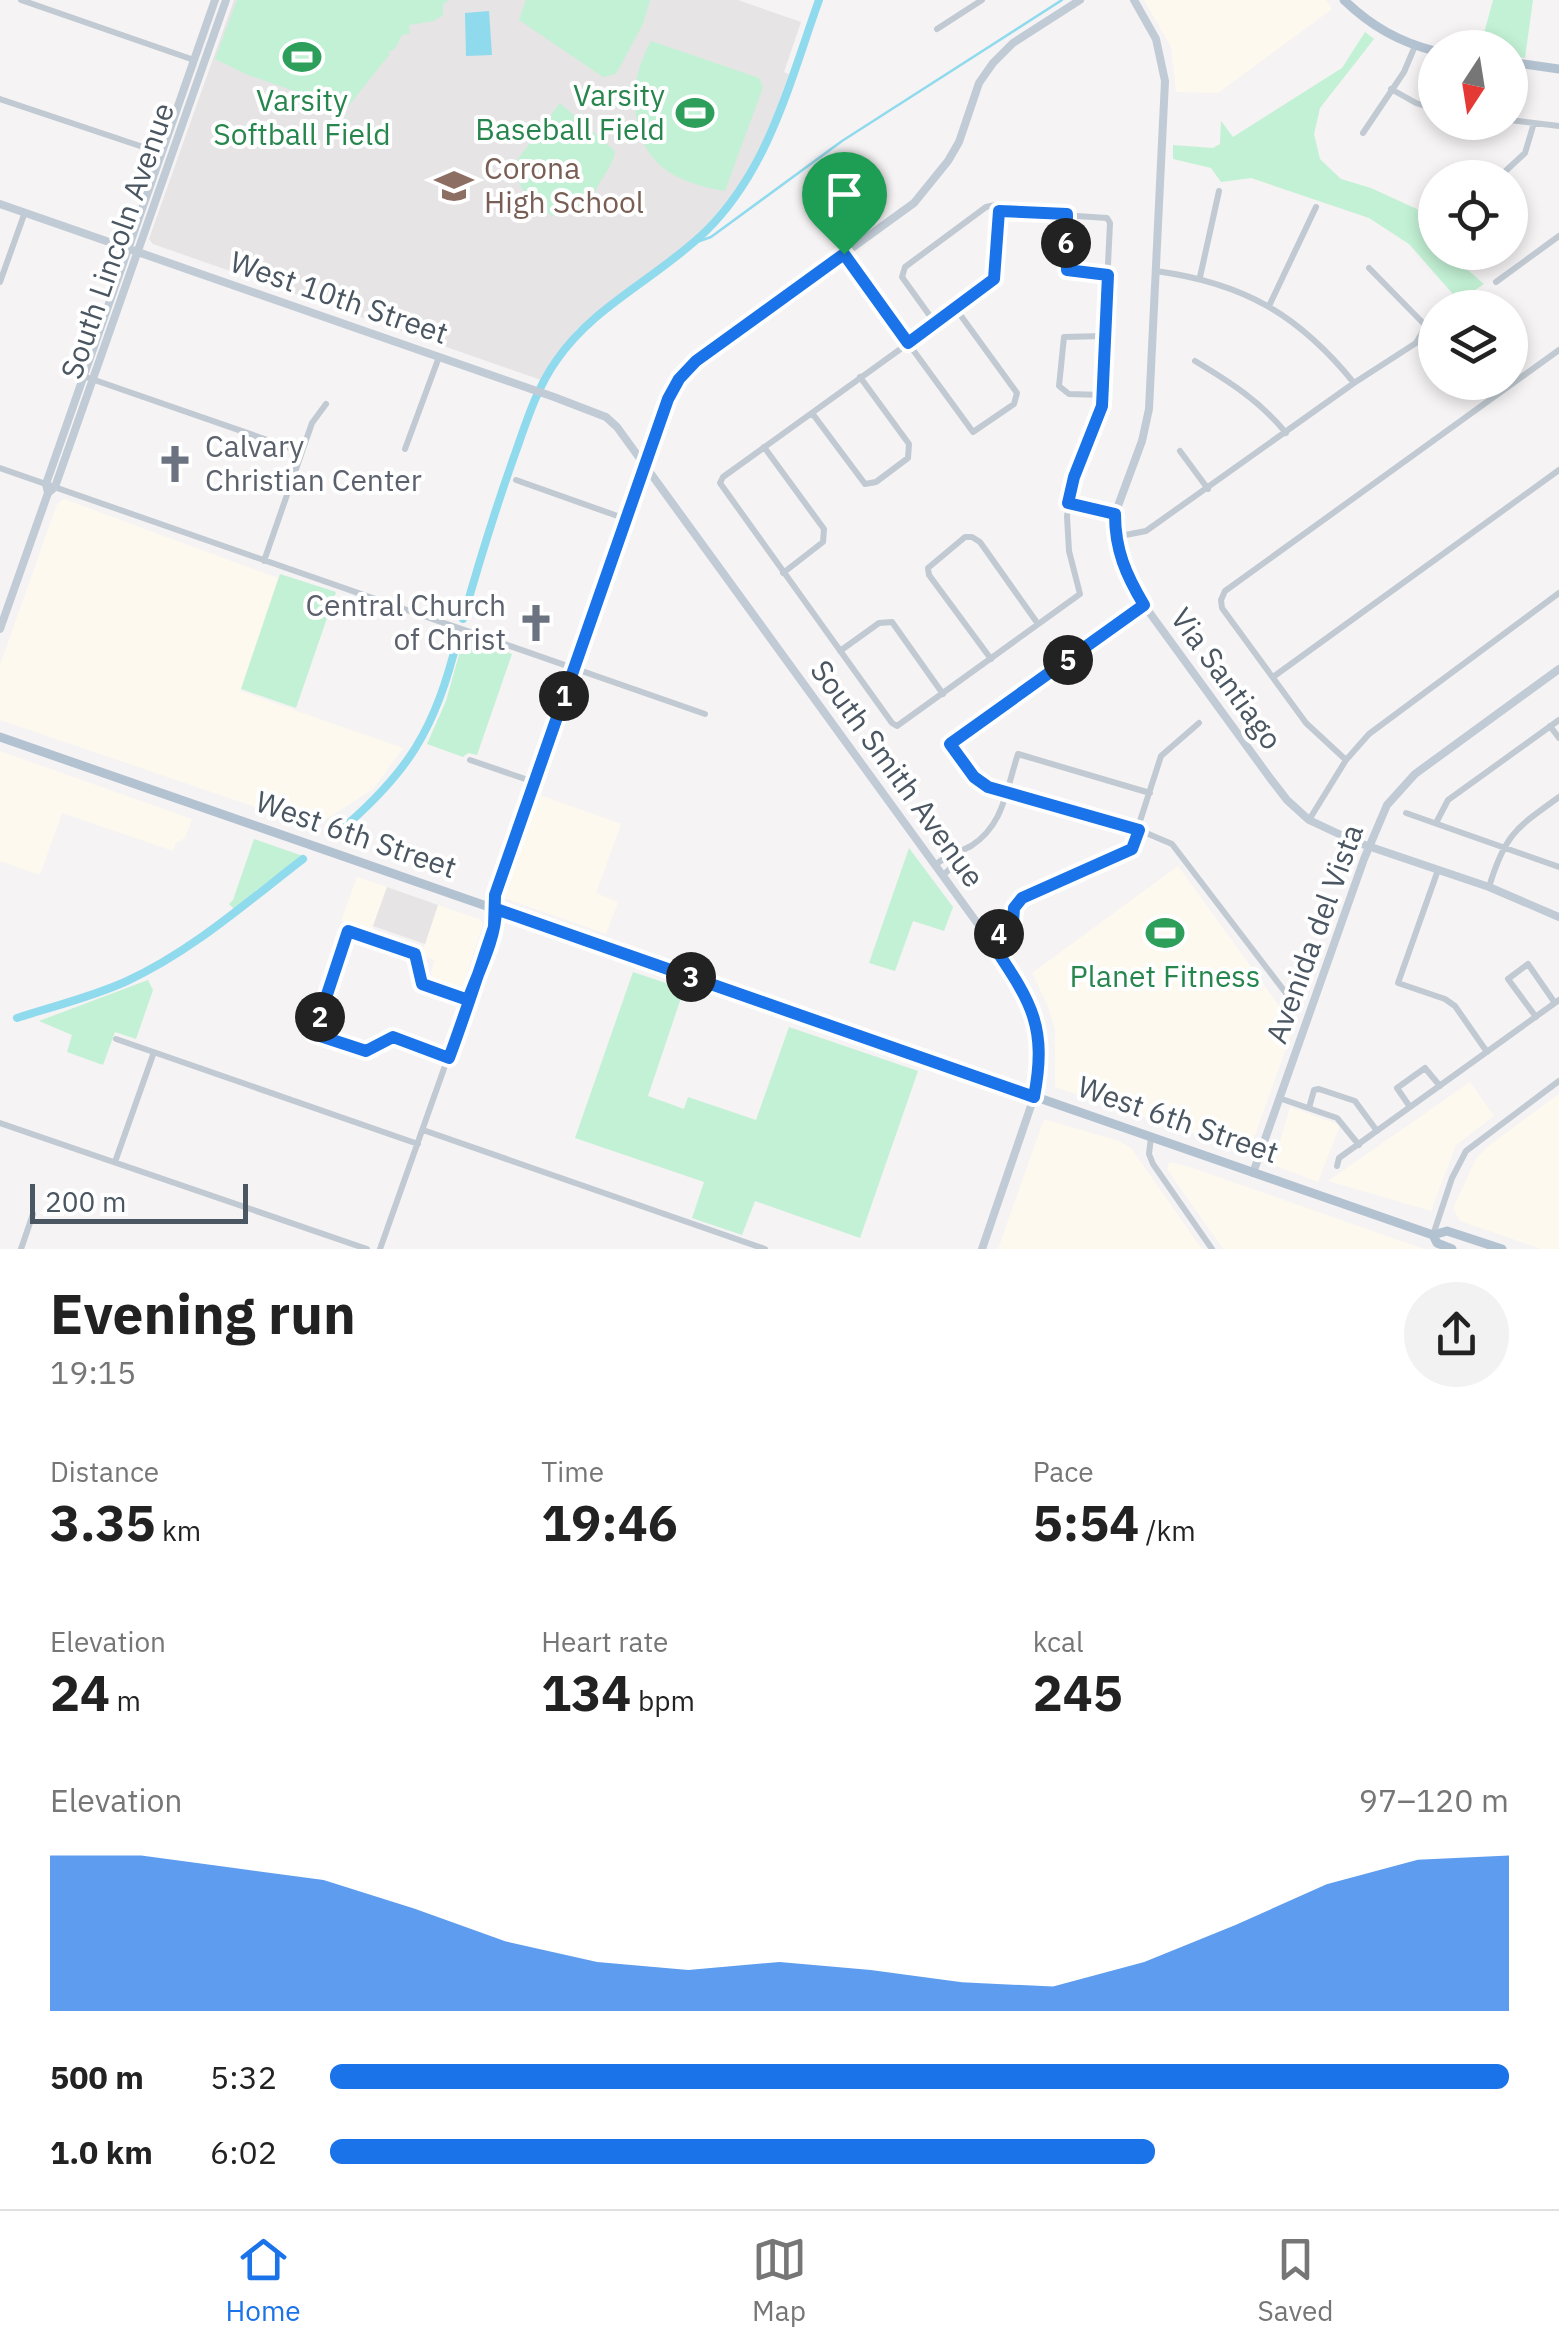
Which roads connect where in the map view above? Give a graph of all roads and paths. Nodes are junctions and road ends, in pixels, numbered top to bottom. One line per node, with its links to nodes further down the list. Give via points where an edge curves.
1 (21, 0): 10 (street)
2 (215, 0): 10 (street, South Lincoln Avenue)
3 (226, 0): 29 (street, South Lincoln Avenue)
4 (982, 0): 8 (street)
5 (1080, 0): 30 (street, via 993,63 931,184)
6 (1134, 0): 32 (street, Via Santiago, via 1156,39 1165,81)
7 (1344, 0): 9 (main road, via 1378,29)
8 (936, 29)
9 (1416, 46): 13 (street)
10 (194, 60): 20 (street, South Lincoln Avenue)
11 (1528, 65): 12 (main road)
12 (1559, 69)
13 (1391, 90): 15 (street); 19 (street)
14 (0, 100): 20 (street)
15 (1418, 104)
16 (1528, 122): 17 (street)
17 (1534, 123): 18 (street); 21 (street)
18 (1559, 126)
19 (1364, 133)
20 (161, 154): 29 (street, South Lincoln Avenue)
21 (1517, 160)
22 (1219, 192): 34 (street)
23 (0, 204): 26 (street, West 10th Street)
24 (1316, 207): 37 (street)
25 (999, 211): 27 (street); 38 (street, via 994,279); 39 (street, via 986,207 905,267 902,278)
26 (25, 212): 29 (street, West 10th Street); 35 (street)
27 (1067, 214): 33 (street, via 1067,270); 33 (street, via 1108,218)
28 (1559, 236): 36 (street)
29 (132, 250): 43 (street, West 10th Street); 46 (street, South Lincoln Avenue)
30 (844, 254): 41 (street); 56 (street, via 696,361 668,399)
31 (1370, 268): 47 (street, via 1426,326 1416,343)
32 (1156, 271): 34 (street); 63 (street, Via Santiago, via 1149,408)
33 (1108, 275): 40 (street)
34 (1200, 277): 37 (street)
35 (0, 282)
36 (1496, 282)
37 (1269, 306): 47 (street, via 1326,348)
38 (956, 308): 39 (street); 41 (street, via 1016,393 1014,404 973,432)
39 (935, 323): 41 (street)
40 (1105, 336): 48 (street); 48 (street, via 1064,337 1060,371 1063,391)
41 (908, 343): 45 (street)
42 (1559, 350): 77 (street, via 1224,592 1222,608)
43 (438, 357): 53 (street); 56 (street, West 10th Street, via 606,417)
44 (1195, 361): 51 (street, via 1245,392)
45 (860, 377): 50 (street); 50 (street, via 909,444 908,458 876,482 865,484)
46 (88, 378): 54 (street); 60 (street, South Lincoln Avenue)
47 (1354, 383): 51 (street)
48 (1102, 395): 62 (street)
49 (326, 404): 54 (street)
50 (812, 412): 52 (street)
51 (1286, 433): 61 (street)
52 (764, 447): 67 (street, via 824,529 822,542); 67 (street, via 720,482)
53 (406, 449)
54 (302, 452): 66 (street)
55 (1180, 452): 61 (street)
56 (644, 462): 64 (street); 98 (street, South Smith Avenue)
57 (0, 468): 60 (street)
58 (1559, 470): 77 (street)
59 (516, 480): 64 (street)
60 (49, 488): 66 (street); 69 (street, South Lincoln Avenue)
61 (1208, 489): 65 (street, via 1146,531)
62 (1068, 503): 63 (street); 71 (street, via 1069,551 1080,594)
63 (1115, 514): 65 (street, Via Santiago)
64 (626, 519): 75 (street)
65 (1115, 537): 70 (street, Via Santiago, via 1122,568)
66 (264, 561): 75 (street)
67 (783, 573): 73 (street)
68 (1559, 593): 86 (street, via 1396,711)
69 (5, 601): 72 (street, South Lincoln Avenue)
70 (1144, 605): 88 (street, via 950,744 974,777); 92 (street, Via Santiago, via 1287,800)
71 (1038, 624): 74 (street); 74 (street, via 980,542 965,537 928,568 929,575)
72 (0, 629)
73 (840, 651): 78 (street, via 879,623 892,622); 78 (street, via 892,724)
74 (991, 658): 78 (street)
75 (574, 669): 79 (street); 87 (street)
76 (1559, 669): 95 (street, Avenida del Vista, via 1415,774 1388,805)
77 (1273, 677): 86 (street, via 1306,723)
78 (944, 694)
79 (706, 714)
80 (1559, 720): 82 (street)
81 (1199, 724): 89 (street, via 1161,756)
82 (1550, 726): 84 (street); 93 (street, via 1448,800)
83 (0, 737): 104 (main road, West 6th Street)
84 (1559, 738)
85 (470, 760): 87 (street)
86 (1346, 760): 92 (street)
87 (534, 782): 104 (street)
88 (1005, 792): 89 (street, via 1018,754); 94 (street); 97 (street, via 994,827)
89 (1150, 793): 94 (street)
90 (1559, 796): 96 (street, via 1514,829)
91 (1406, 812): 93 (street)
92 (1309, 820): 95 (street, Via Santiago)
93 (1436, 822): 96 (street)
94 (1139, 830): 103 (street, via 1132,849 1022,898); 109 (street, via 1180,850)
95 (1369, 846): 100 (street, Via Santiago); 119 (street, Avenida del Vista)
96 (1504, 846): 99 (street); 102 (street)
97 (962, 850): 98 (street); 101 (street)
98 (936, 865): 101 (street, South Smith Avenue)
99 (1559, 867)
100 (1438, 870): 102 (street, Via Santiago); 114 (street, via 1398,983 1455,1006)
101 (942, 874): 106 (street, South Smith Avenue)
102 (1490, 888): 105 (street, Via Santiago)
103 (1014, 908): 106 (street); 107 (street, via 1013,922)
104 (496, 909): 108 (street); 118 (main road, West 6th Street)
105 (1559, 917)
106 (983, 930): 107 (street, South Smith Avenue)
107 (991, 942): 118 (street, South Smith Avenue, via 1024,992 1039,1031)
108 (468, 1000): 115 (street); 115 (street, via 422,984 415,954 348,931 314,1034 366,1051 393,1037)
109 (1292, 1001)
110 (1557, 1001): 111 (street); 111 (street, via 1528,964 1508,979)
111 (1536, 1017): 114 (street)
112 (116, 1039): 113 (street)
113 (154, 1052): 126 (street); 128 (street)
114 (1487, 1052): 117 (street)
115 (449, 1058): 123 (street)
116 (1559, 1081): 132 (street, via 1466,1151)
117 (1440, 1086): 120 (street); 120 (street, via 1425,1068 1397,1088)
118 (1034, 1097): 125 (main road, West 6th Street); 137 (street, South Smith Avenue)
119 (1279, 1098): 121 (street); 130 (street, Avenida del Vista)
120 (1410, 1107): 124 (street)
121 (1308, 1108): 124 (street, via 1314,1090 1355,1101); 127 (street, via 1337,1118)
122 (0, 1122): 128 (street)
123 (423, 1130): 126 (street); 136 (street)
124 (1377, 1131): 127 (street)
125 (1151, 1136): 130 (main road, West 6th Street); 138 (street, via 1153,1164)
126 (418, 1144): 135 (street)
127 (1359, 1145): 129 (street)
128 (115, 1162): 134 (street)
129 (1337, 1166)
130 (1253, 1173): 132 (main road, West 6th Street)
131 (33, 1214): 133 (street)
132 (1433, 1235): 139 (main road, West 6th Street); 140 (main road, West 6th Street, via 1446,1231)
133 (21, 1249)
134 (368, 1249)
135 (380, 1249)
136 (765, 1249)
137 (982, 1249)
138 (1212, 1249)
139 (1452, 1249)
140 (1502, 1249)

